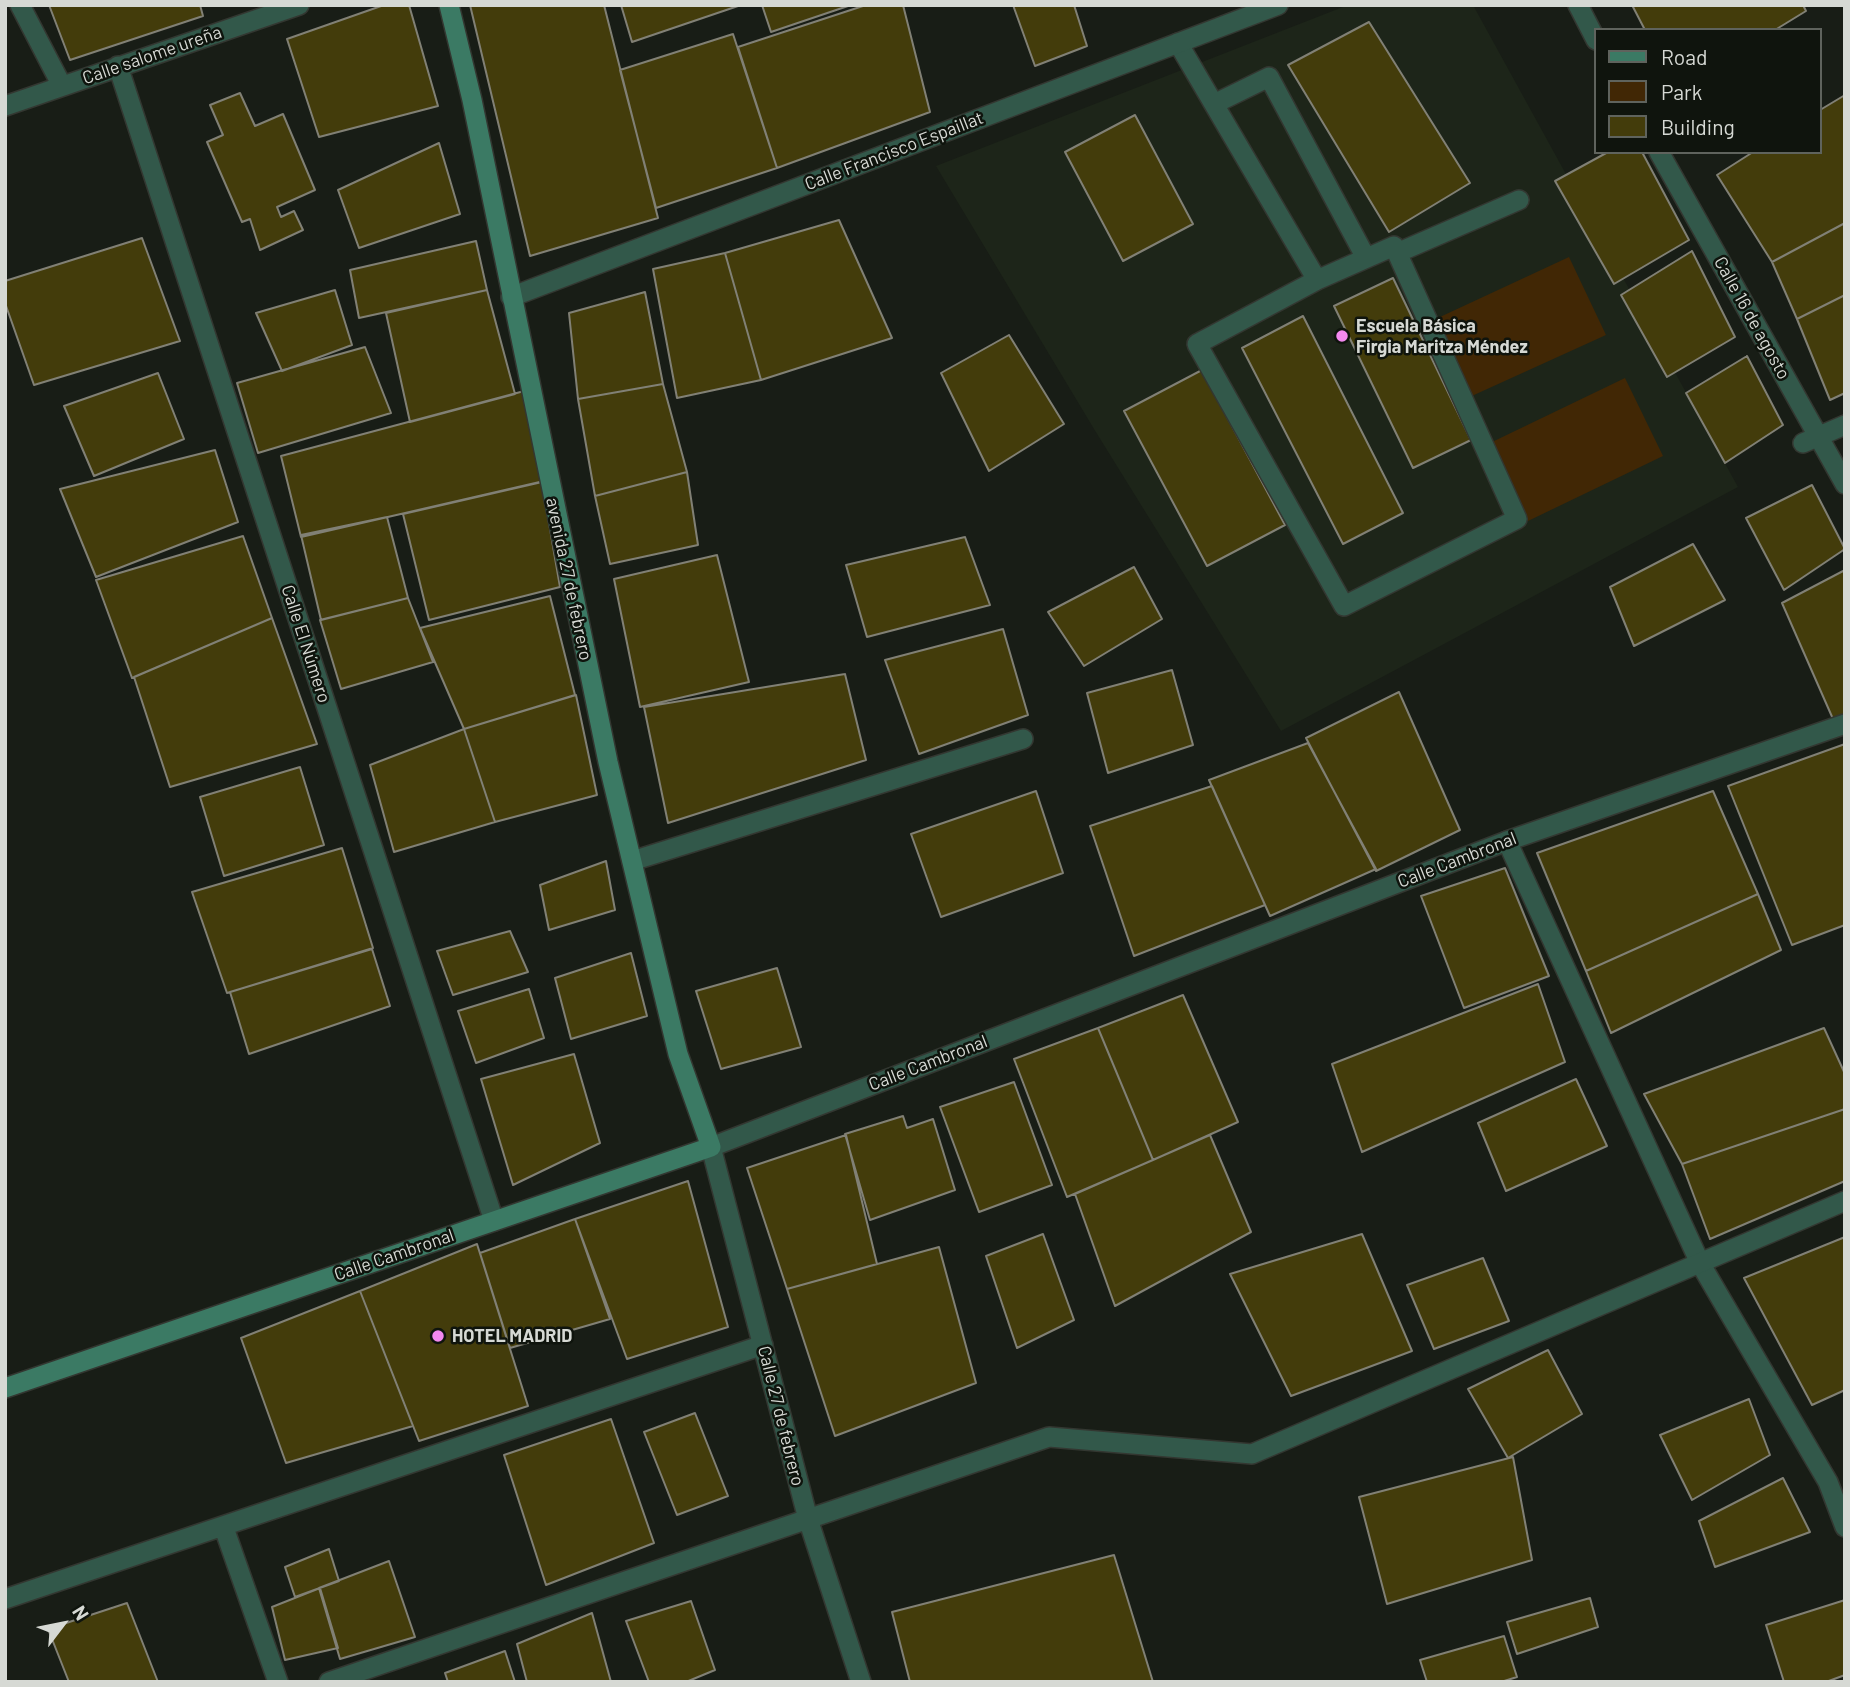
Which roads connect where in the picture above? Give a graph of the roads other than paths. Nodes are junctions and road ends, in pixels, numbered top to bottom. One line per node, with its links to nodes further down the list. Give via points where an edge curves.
1 (20, 5): 9 (street)
2 (299, 5): 8 (street, Calle salome ureña)
3 (449, 5): 17 (main road, avenida 27 de febrero)
4 (1278, 5): 7 (street, Calle Francisco Espaillat)
5 (1578, 5): 6 (street)
6 (1594, 36)
7 (1178, 43): 10 (street); 17 (street, Calle Francisco Espaillat)
8 (118, 66): 9 (street, Calle salome ureña); 27 (street, Calle El Número)
9 (62, 86): 11 (street, Calle salome ureña)
10 (1214, 104): 15 (street, via 1269,77); 16 (street)
11 (5, 106)
12 (1660, 154): 19 (street, Calle 16 de agosto)
13 (1519, 200): 14 (street)
14 (1397, 253): 15 (street, via 1394,246); 16 (street, via 1517,519 1343,606 1197,344)
15 (1366, 258): 16 (street)
16 (1317, 280)
17 (511, 297): 24 (main road, avenida 27 de febrero)
18 (1845, 425): 19 (street)
19 (1811, 440): 20 (street, Calle 16 de agosto)
20 (1845, 484)
21 (1845, 724): 23 (street, Calle Cambronal)
22 (1023, 739): 24 (street)
23 (1507, 841): 25 (street, Calle Cambronal); 28 (street)
24 (632, 861): 25 (main road, avenida 27 de febrero, via 678,1054)
25 (711, 1147): 27 (main road, Calle Cambronal); 29 (street, Calle 27 de febrero)
26 (1845, 1201): 28 (street)
27 (495, 1221): 30 (main road, Calle Cambronal)
28 (1700, 1263): 31 (street, via 1252,1454 1049,1437); 32 (street, via 1828,1482)
29 (762, 1345): 31 (street, Calle 27 de febrero); 33 (street)
30 (5, 1388)
31 (808, 1519): 36 (street); 37 (street, Calle 27 de febrero)
32 (1845, 1527)
33 (224, 1528): 34 (street); 35 (street)
34 (5, 1600)
35 (278, 1682)
36 (329, 1682)
37 (861, 1682)

